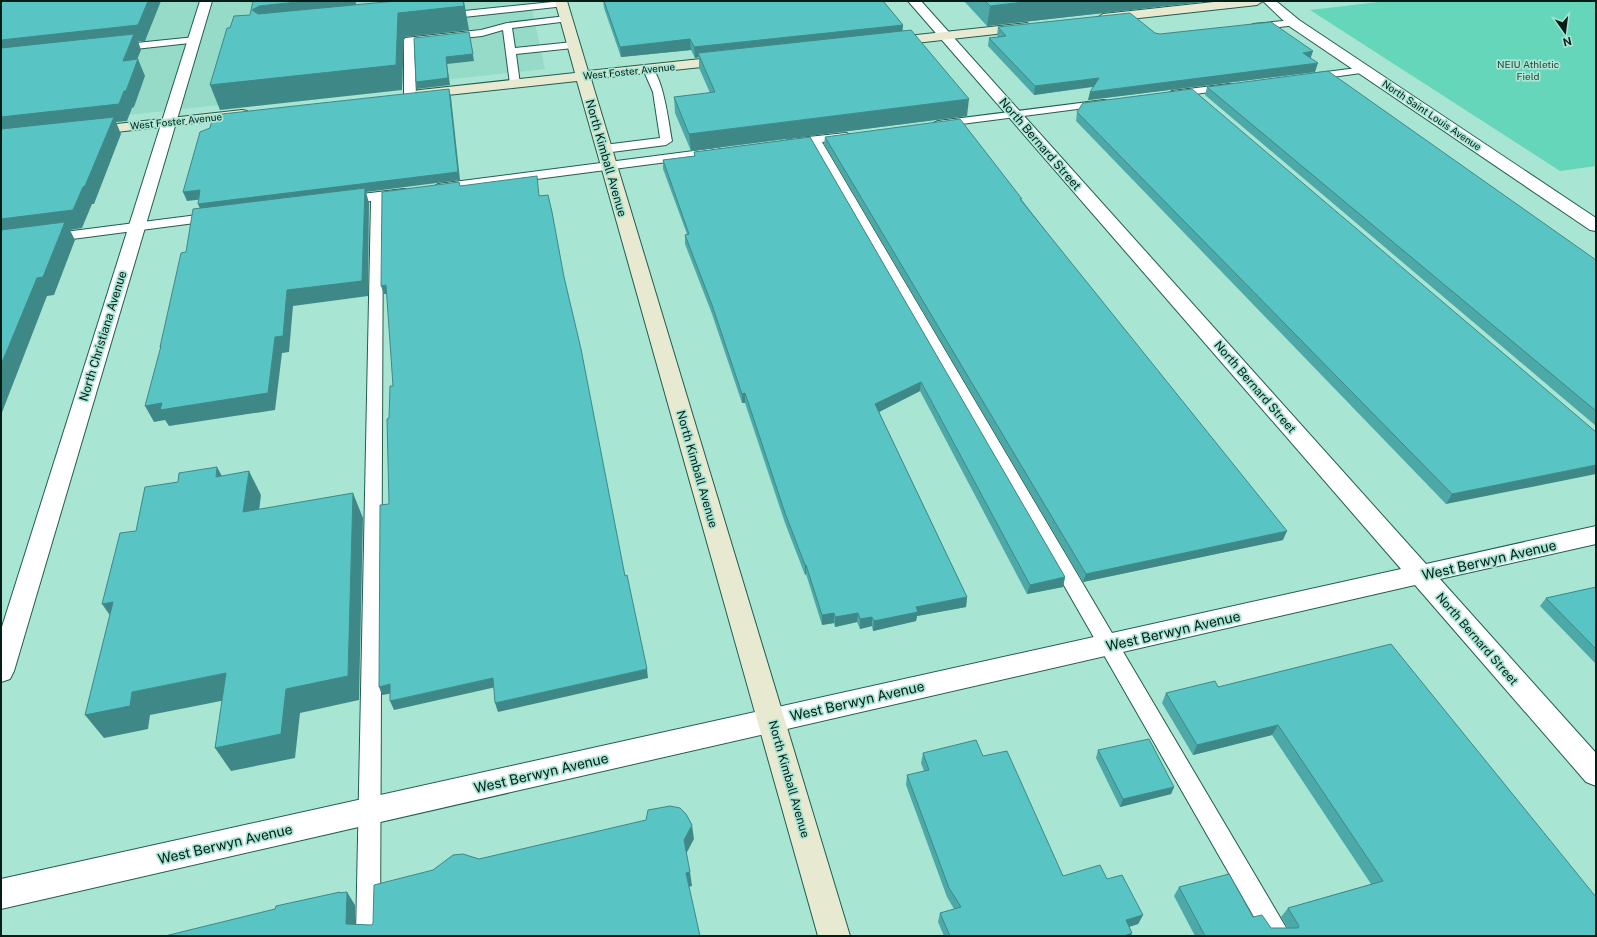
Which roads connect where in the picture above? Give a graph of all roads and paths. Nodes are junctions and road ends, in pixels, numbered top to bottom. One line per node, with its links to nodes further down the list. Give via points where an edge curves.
1 (206, 1): 16 (street, North Christiana Avenue)
2 (914, 1): 15 (street, North Bernard Street)
3 (1257, 1): 6 (street)
4 (1269, 1): 10 (street, North Saint Louis Avenue)
5 (561, 2): 7 (lane); 8 (street, North Kimball Avenue)
6 (1129, 15): 9 (street); 11 (lane)
7 (437, 17)
8 (566, 19): 12 (lane); 18 (street, North Kimball Avenue)
9 (1091, 20)
10 (1294, 23): 14 (lane); 23 (street, North Saint Louis Avenue)
11 (1140, 24)
12 (507, 26): 20 (lane); 29 (lane, via 482,32 409,40)
13 (1037, 26): 15 (street)
14 (1244, 28)
15 (945, 36): 17 (street); 35 (street, North Bernard Street)
16 (195, 40): 19 (lane); 36 (street, North Christiana Avenue)
17 (876, 43)
18 (573, 46): 20 (lane); 24 (street, North Kimball Avenue)
19 (103, 50)
20 (510, 52): 26 (lane)
21 (743, 58): 22 (street, West Foster Avenue)
22 (648, 69): 24 (street, West Foster Avenue); 43 (lane, via 658,92 666,141)
23 (1364, 70): 25 (lane); 47 (street, North Saint Louis Avenue)
24 (582, 76): 26 (street, West Foster Avenue); 43 (street, North Kimball Avenue)
25 (1297, 78)
26 (514, 84): 29 (street, West Foster Avenue)
27 (1245, 85): 28 (lane)
28 (1192, 92): 30 (lane); 33 (lane)
29 (410, 95): 31 (street, West Foster Avenue)
30 (1161, 96)
31 (394, 97)
32 (1114, 102): 35 (lane)
33 (1204, 102)
34 (256, 112): 36 (street, West Foster Avenue)
35 (1014, 114): 37 (lane); 51 (street, North Bernard Street)
36 (169, 122): 38 (street, West Foster Avenue); 48 (street, North Christiana Avenue)
37 (923, 126)
38 (78, 132)
39 (862, 134): 40 (lane)
40 (815, 140): 41 (lane); 52 (lane)
41 (777, 145)
42 (731, 151): 43 (lane)
43 (606, 158): 44 (lane); 54 (street, North Kimball Avenue)
44 (377, 196): 45 (lane); 56 (lane)
45 (330, 202)
46 (227, 215): 48 (lane)
47 (1596, 226)
48 (137, 227): 49 (lane); 53 (street, North Christiana Avenue)
49 (38, 239)
50 (1596, 535): 51 (street, West Berwyn Avenue)
51 (1421, 575): 52 (street, West Berwyn Avenue); 55 (street, North Bernard Street)
52 (1109, 645): 54 (street, West Berwyn Avenue); 60 (lane)
53 (1, 671)
54 (772, 721): 56 (street, West Berwyn Avenue); 59 (street, North Kimball Avenue)
55 (1596, 773)
56 (369, 812): 57 (street, West Berwyn Avenue); 58 (lane)
57 (1, 894)
58 (368, 936)
59 (834, 936)
60 (1279, 936)

